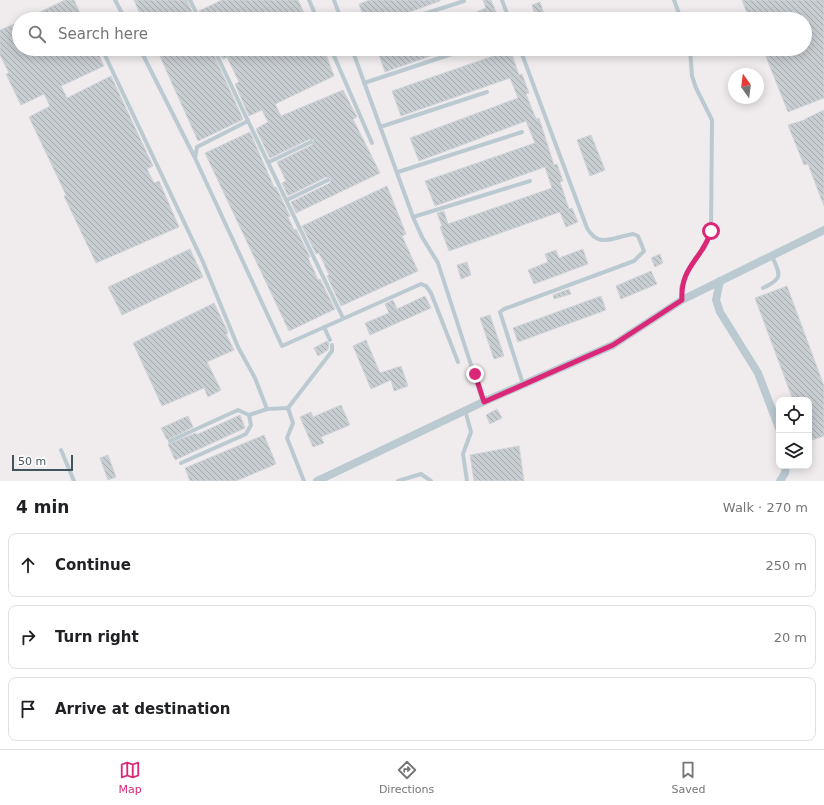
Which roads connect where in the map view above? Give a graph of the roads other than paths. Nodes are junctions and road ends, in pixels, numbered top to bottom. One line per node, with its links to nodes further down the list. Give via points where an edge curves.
1 (115, 0): 8 (lane)
2 (190, 0): 9 (lane)
3 (309, 0): 10 (lane)
4 (334, 0): 11 (lane)
5 (502, 0): 13 (lane)
6 (674, 0): 14 (lane)
7 (464, 1): 12 (lane)
8 (121, 12)
9 (196, 12)
10 (314, 12)
11 (338, 12)
12 (430, 12)
13 (506, 12)
14 (678, 12)
15 (105, 56): 50 (lane, via 203,262 238,347)
16 (144, 56): 30 (lane)
17 (217, 56): 25 (lane)
18 (334, 56): 29 (lane)
19 (354, 56): 23 (lane)
20 (446, 56): 23 (lane)
21 (523, 56): 47 (lane, via 592,237 598,240 632,234 638,236 644,250 634,261 500,312)
22 (691, 56): 41 (lane, via 694,82 712,120 711,231 704,249 696,256 686,274 681,288)
23 (364, 84): 26 (lane)
24 (487, 92): 26 (lane)
25 (248, 121): 30 (lane, via 197,147); 31 (lane)
26 (380, 127): 32 (lane)
27 (522, 132): 32 (lane)
28 (311, 142): 31 (lane)
29 (372, 143)
30 (195, 158): 43 (lane, via 282,346)
31 (269, 162): 35 (lane)
32 (398, 172): 36 (lane)
33 (328, 180): 35 (lane)
34 (530, 181): 36 (lane)
35 (287, 200): 42 (lane)
36 (413, 217): 48 (lane, via 438,263)
37 (824, 230): 38 (street)
38 (772, 256): 39 (street); 40 (lane, via 779,278)
39 (720, 281): 41 (street); 53 (street, via 716,300 720,312 758,373)
40 (763, 288)
41 (682, 300): 47 (street, via 613,345)
42 (343, 318): 43 (lane); 46 (lane, via 421,284 431,292)
43 (324, 327): 44 (lane)
44 (330, 340)
45 (332, 346): 49 (lane, via 332,351)
46 (458, 362)
47 (523, 384): 48 (street)
48 (484, 402): 51 (street)
49 (288, 408): 50 (lane); 59 (lane, via 293,423 287,438)
50 (268, 409): 52 (lane)
51 (465, 410): 60 (street); 63 (lane, via 471,432 463,454)
52 (249, 415): 54 (lane, via 238,410); 56 (lane, via 251,425 246,434)
53 (776, 420)
54 (170, 441)
55 (61, 450): 58 (lane)
56 (182, 463)
57 (786, 469): 64 (street)
58 (74, 481)
59 (304, 481)
60 (317, 481)
61 (398, 481): 62 (lane, via 421,474)
62 (431, 481)
63 (467, 481)
64 (780, 481)

